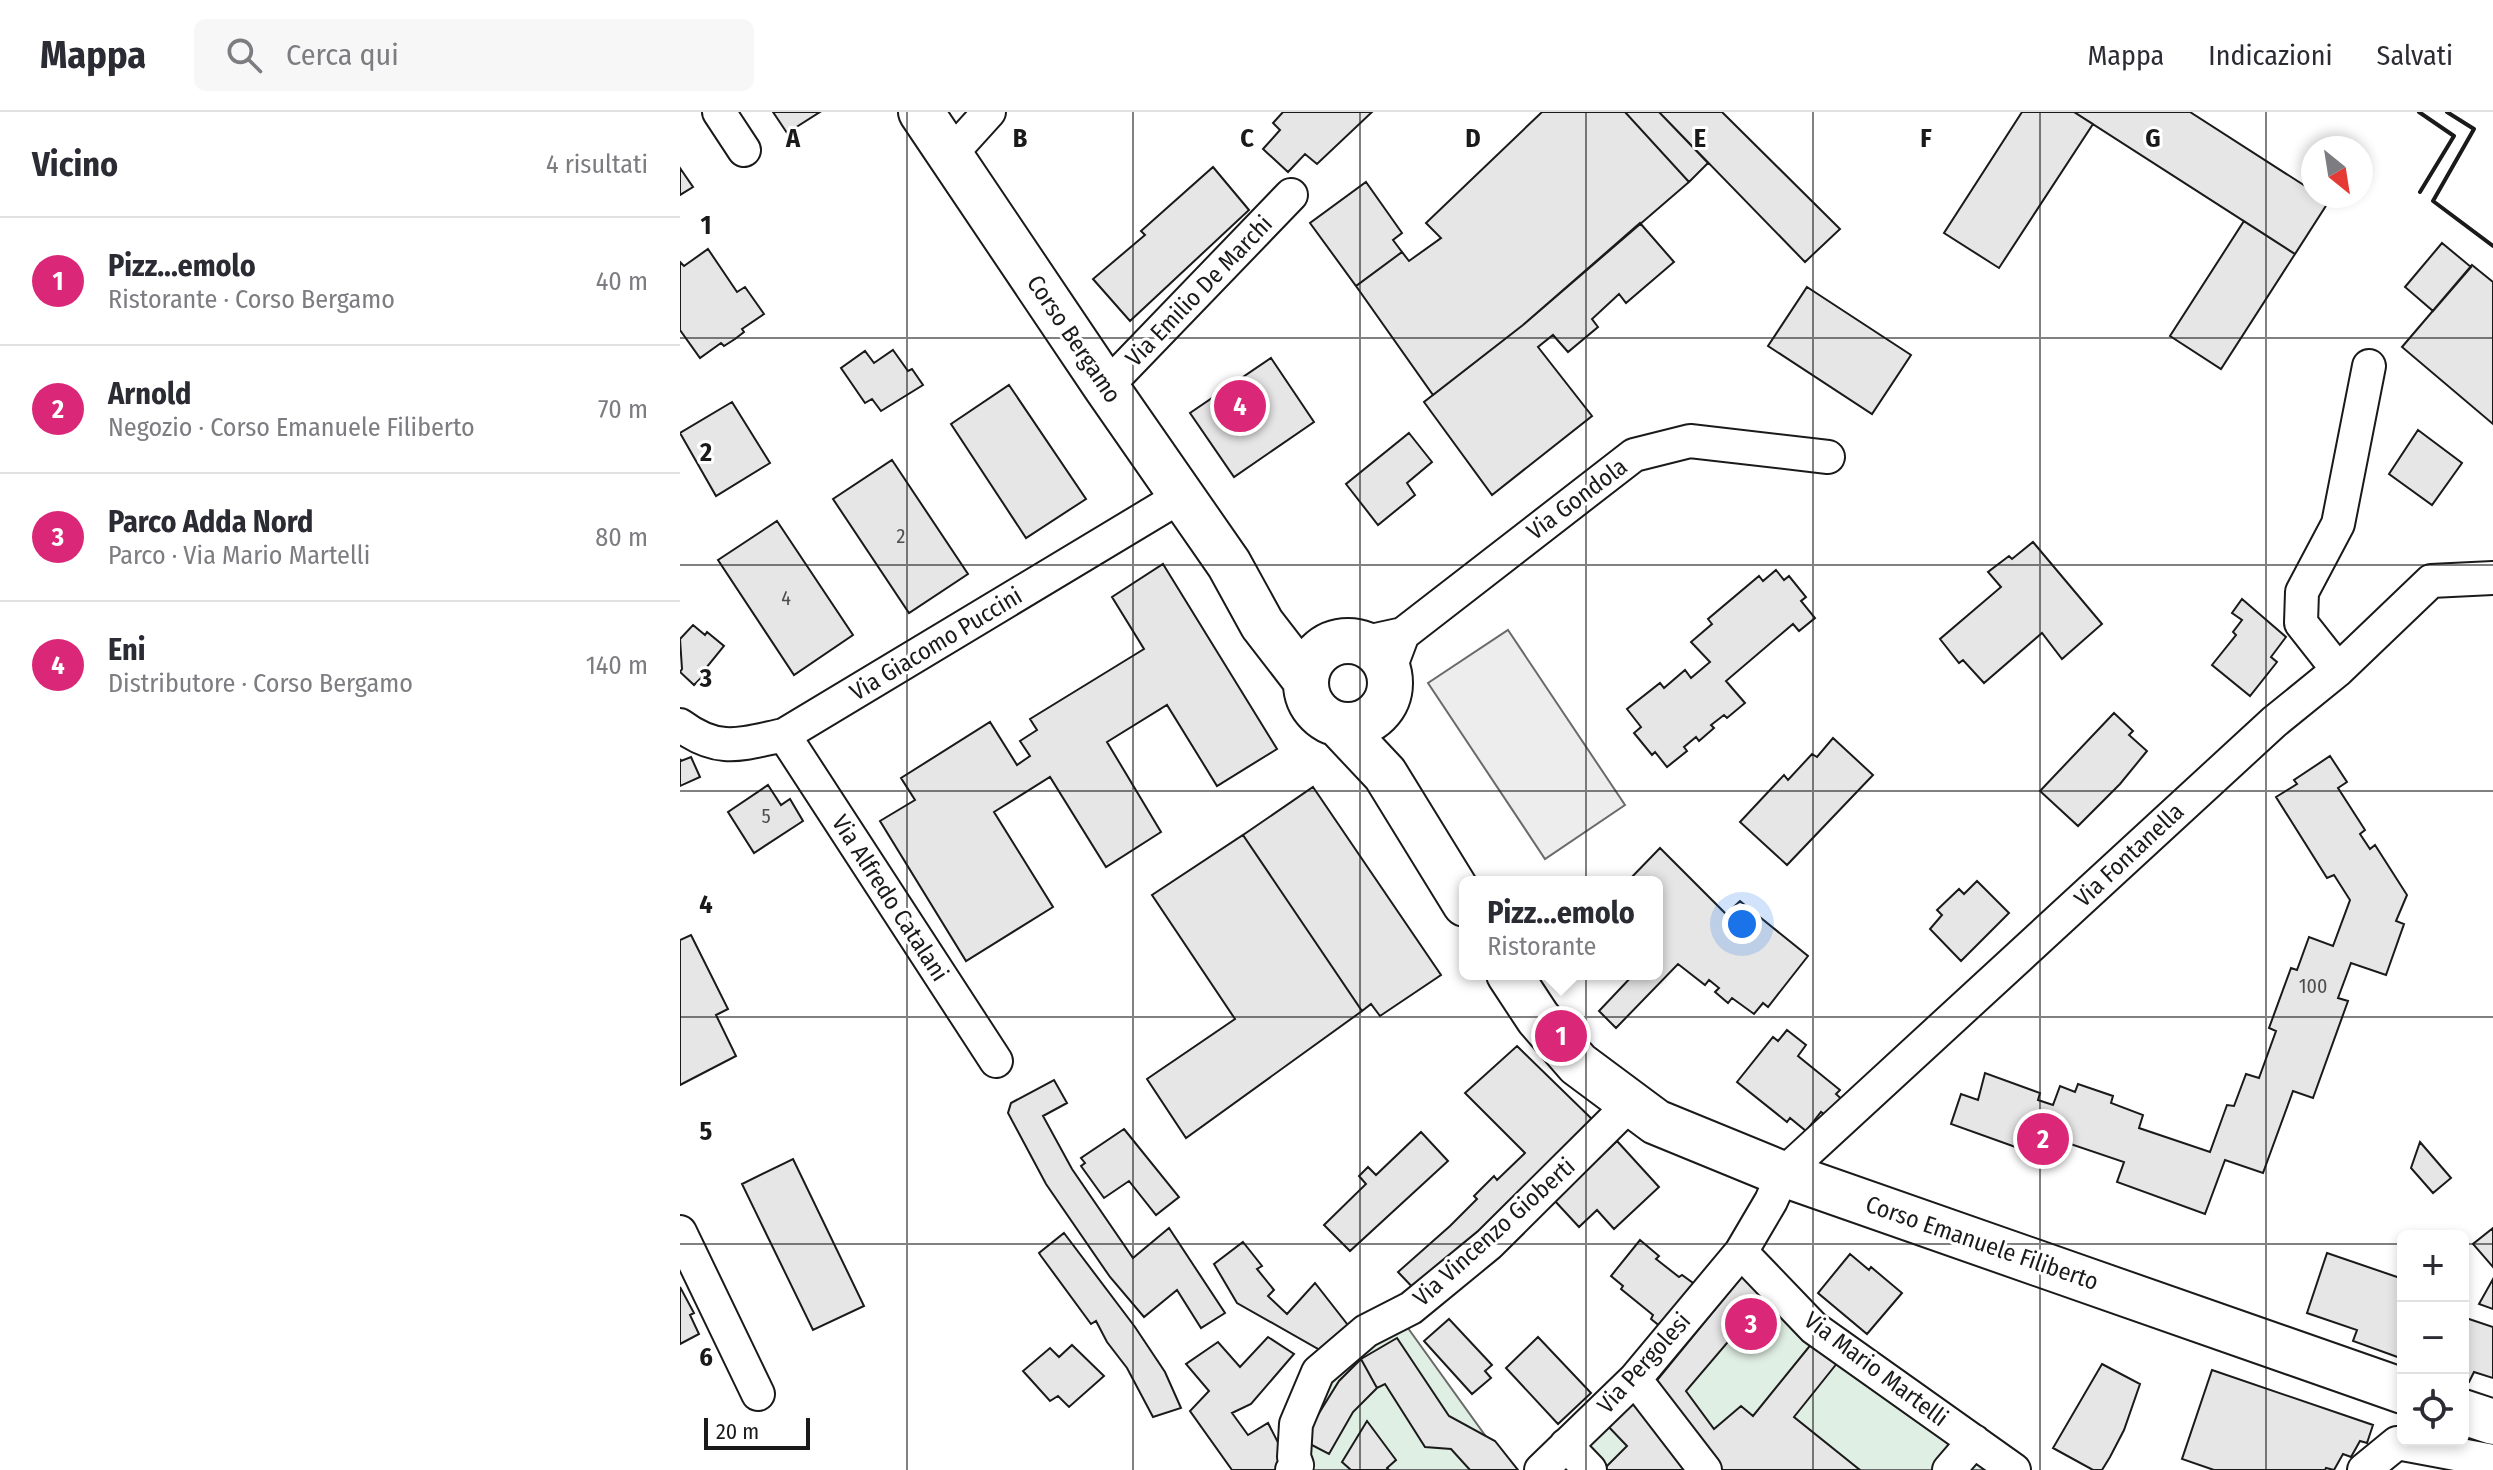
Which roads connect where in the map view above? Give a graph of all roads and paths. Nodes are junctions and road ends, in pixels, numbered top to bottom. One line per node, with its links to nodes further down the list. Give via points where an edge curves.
1 (719, 112): 4 (street)
2 (921, 112): 5 (main road, Corso Bergamo)
3 (989, 112): 5 (street)
4 (744, 150)
5 (950, 155): 8 (main road, Corso Bergamo)
6 (1291, 195): 8 (street, Via Emilio De Marchi)
7 (2369, 366): 13 (street, via 2338,524 2302,592 2301,623)
8 (1106, 387): 10 (main road, Corso Bergamo)
9 (1828, 457): 12 (street, Via Gondola, via 1690,441 1634,455)
10 (1183, 495): 12 (main road, Corso Bergamo, via 1229,564 1296,629); 15 (street, Via Giacomo Puccini)
11 (2493, 578): 13 (street, Via Fontanella, via 2431,581)
12 (1362, 663): 16 (main road); 16 (main road, via 1307,695 1314,708 1338,724)
13 (2338, 670): 21 (street, Via Fontanella, via 2274,722)
14 (680, 725): 15 (street, Via Giacomo Puccini, via 716,745)
15 (784, 735): 19 (street, Via Alfredo Catalani)
16 (1385, 774): 17 (main road)
17 (1459, 894)
18 (1513, 980): 20 (main road, Corso Emanuele Filiberto, via 1578,1064)
19 (996, 1061)
20 (1630, 1104): 21 (main road, Corso Emanuele Filiberto, via 1656,1122); 32 (street, Via Vincenzo Gioberti, via 1489,1244 1411,1308 1366,1331 1318,1372 1296,1424 1294,1457)
21 (1783, 1174): 23 (street); 25 (main road, Corso Emanuele Filiberto)
22 (680, 1232): 26 (street)
23 (1741, 1252): 24 (street, Via Pergolesi); 29 (street, Via Mario Martelli, via 1814,1328)
24 (1635, 1379): 30 (street, Via Pergolesi); 35 (street)
25 (2397, 1389)
26 (758, 1394)
27 (2469, 1414): 28 (main road)
28 (2493, 1422)
29 (1974, 1441): 36 (street); 37 (street, Via Mario Martelli)
30 (1566, 1445): 33 (street, Via Pergolesi); 34 (street)
31 (2493, 1461): 38 (street, via 2397,1443)
32 (1299, 1468)
33 (1541, 1470)
34 (1590, 1470)
35 (1705, 1470)
36 (1949, 1470)
37 (2014, 1470)
38 (2364, 1470)

